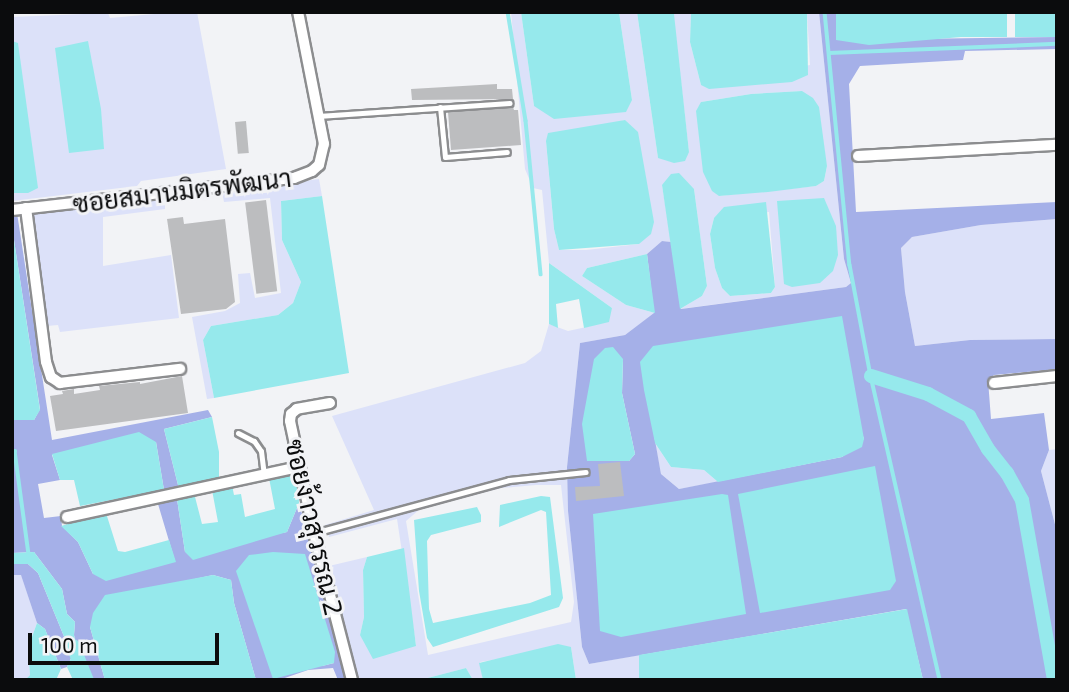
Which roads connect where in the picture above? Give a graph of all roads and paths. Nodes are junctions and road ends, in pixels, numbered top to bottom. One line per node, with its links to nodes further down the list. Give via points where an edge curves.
1 (298, 12): 4 (street, ซอยสมานมิตรพัฒนา)
2 (510, 103): 3 (lane)
3 (440, 107): 4 (lane); 6 (lane, via 445,157)
4 (318, 116): 8 (street, ซอยสมานมิตรพัฒนา, via 323,155 319,165 304,176)
5 (1057, 145): 7 (street)
6 (507, 152)
7 (858, 156)
8 (26, 208): 9 (street, ซอยสมานมิตรพัฒนา); 10 (street, via 51,377 60,383)
9 (12, 210)
10 (180, 369)
11 (1057, 376): 12 (street)
12 (994, 383)
13 (330, 403): 15 (street, ซอยง้าวสุวรรณ 2, via 291,414)
14 (238, 433): 17 (lane, via 254,440 261,451)
15 (298, 467): 17 (street); 19 (street, ซอยง้าวสุวรรณ 2)
16 (586, 472): 19 (lane, via 509,480)
17 (264, 474): 18 (street)
18 (67, 517)
19 (314, 534): 20 (street, ซอยง้าวสุวรรณ 2)
20 (352, 680)

